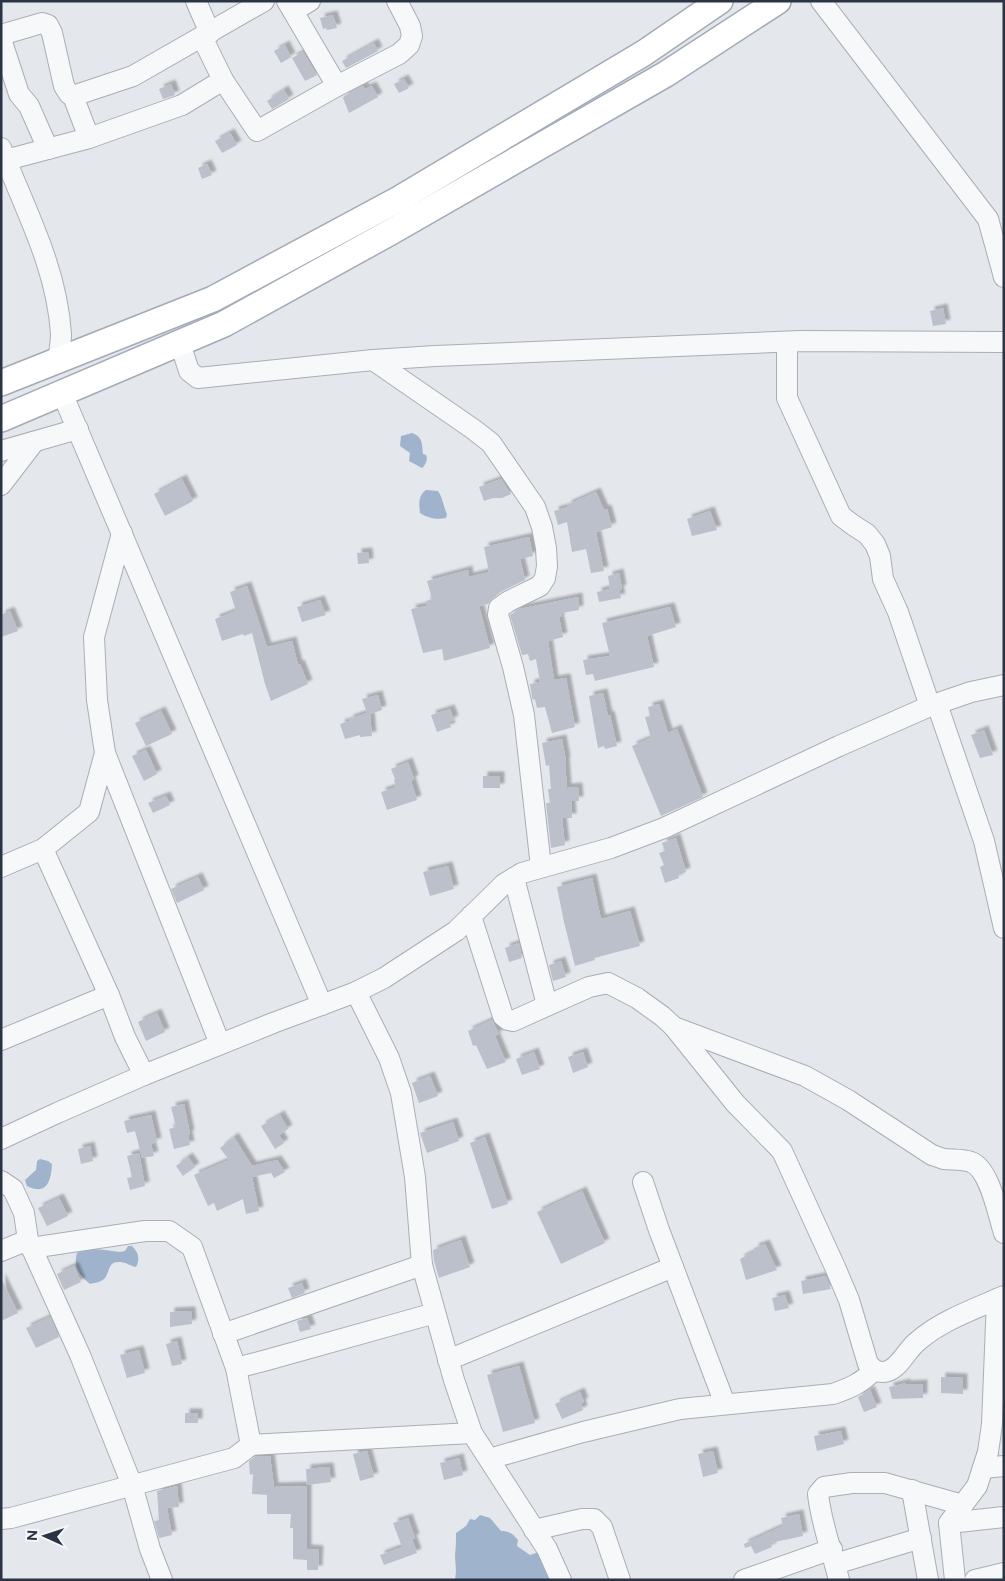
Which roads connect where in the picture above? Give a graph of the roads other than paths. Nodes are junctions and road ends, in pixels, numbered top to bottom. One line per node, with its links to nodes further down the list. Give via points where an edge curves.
1 (196, 1): 8 (street)
2 (397, 1): 11 (street, via 410,26 412,36 409,45 399,54)
3 (720, 1): 21 (main road, via 644,53 391,203 213,299)
4 (778, 1): 19 (main road, via 666,74 415,218 224,324)
5 (821, 1): 16 (street, via 988,219)
6 (254, 4): 8 (street)
7 (297, 4): 11 (street)
8 (206, 35): 10 (street); 12 (street, via 133,76)
9 (1, 37): 12 (street, via 42,23 48,26 64,86); 14 (street, via 19,94 29,106)
10 (223, 80): 11 (street, via 257,131); 13 (street, via 182,105)
11 (337, 86)
12 (73, 96): 13 (street)
13 (89, 138): 14 (street)
14 (48, 149): 15 (street)
15 (4, 154): 21 (street, via 42,246 55,290 61,335)
16 (1004, 277)
17 (787, 342): 18 (street); 20 (street); 31 (street, via 787,398 841,516 867,534 875,544 880,556 882,579)
18 (1004, 342)
19 (180, 343): 20 (street, via 189,371 198,378); 23 (main road)
20 (373, 360): 35 (street, via 491,443 535,507 542,527 547,566 545,578 540,586 499,608 498,615 524,715)
21 (58, 361): 22 (main road)
22 (1, 383)
23 (62, 393): 24 (main road); 25 (street)
24 (1, 419)
25 (78, 429): 26 (street); 29 (street)
26 (34, 442): 27 (street); 28 (street)
27 (1, 451)
28 (1, 486)
29 (122, 533): 32 (street, via 94,637 97,700); 41 (street)
30 (1004, 685): 31 (street)
31 (933, 705): 35 (street, via 664,828 612,848); 38 (street, via 984,841)
32 (105, 753): 33 (street, via 89,812); 45 (street)
33 (43, 850): 34 (street); 40 (street)
34 (1, 867)
35 (542, 867): 36 (street, via 522,872)
36 (514, 878): 37 (street); 42 (street)
37 (471, 916): 39 (street, via 456,931 384,978); 42 (street, via 503,1016 513,1021)
38 (1004, 928)
39 (356, 992): 41 (street); 53 (street, via 389,1058 401,1093 414,1177)
40 (109, 994): 44 (street); 46 (street)
41 (322, 1005): 45 (street)
42 (547, 1005): 43 (street, via 589,987 608,983 637,998)
43 (674, 1027): 50 (street, via 805,1076 932,1155 979,1166 989,1182); 60 (street, via 735,1103 782,1151 849,1300 868,1364)
44 (1, 1040)
45 (220, 1044): 46 (street)
46 (144, 1075): 47 (street)
47 (1, 1139)
48 (1, 1181): 51 (street, via 13,1190 24,1213)
49 (643, 1182): 54 (street)
50 (1004, 1233)
51 (30, 1244): 52 (street); 57 (street, via 145,1230 169,1231 192,1247); 67 (street, via 80,1355)
52 (1, 1251)
53 (422, 1265): 56 (street); 57 (street)
54 (672, 1267): 58 (street); 61 (street)
55 (1000, 1297): 60 (street, via 938,1327 916,1342 890,1370); 66 (street, via 992,1424)
56 (435, 1313): 58 (street); 59 (street)
57 (223, 1334): 59 (street)
58 (448, 1360): 62 (street)
59 (236, 1368): 63 (street)
60 (874, 1370): 61 (street, via 853,1387 833,1394)
61 (725, 1404): 64 (street, via 680,1409)
62 (472, 1433): 63 (street); 64 (street)
63 (251, 1445): 67 (street, via 234,1458)
64 (489, 1459): 73 (street)
65 (1004, 1466): 66 (street)
66 (983, 1468): 69 (street, via 977,1486)
67 (132, 1485): 71 (street); 77 (street)
68 (912, 1490): 69 (street); 74 (street); 75 (street, via 885,1483 824,1487 818,1494 820,1510)
69 (963, 1505): 72 (street)
70 (1004, 1517): 72 (street)
71 (1, 1519)
72 (949, 1523): 82 (street)
73 (534, 1530): 78 (street); 79 (street, via 594,1519 602,1526)
74 (921, 1538): 75 (street); 81 (street)
75 (835, 1564): 80 (street)
76 (1004, 1573): 83 (street)
77 (162, 1580)
78 (561, 1580)
79 (620, 1580)
80 (744, 1580)
81 (928, 1580)
82 (955, 1580)
83 (975, 1580)

